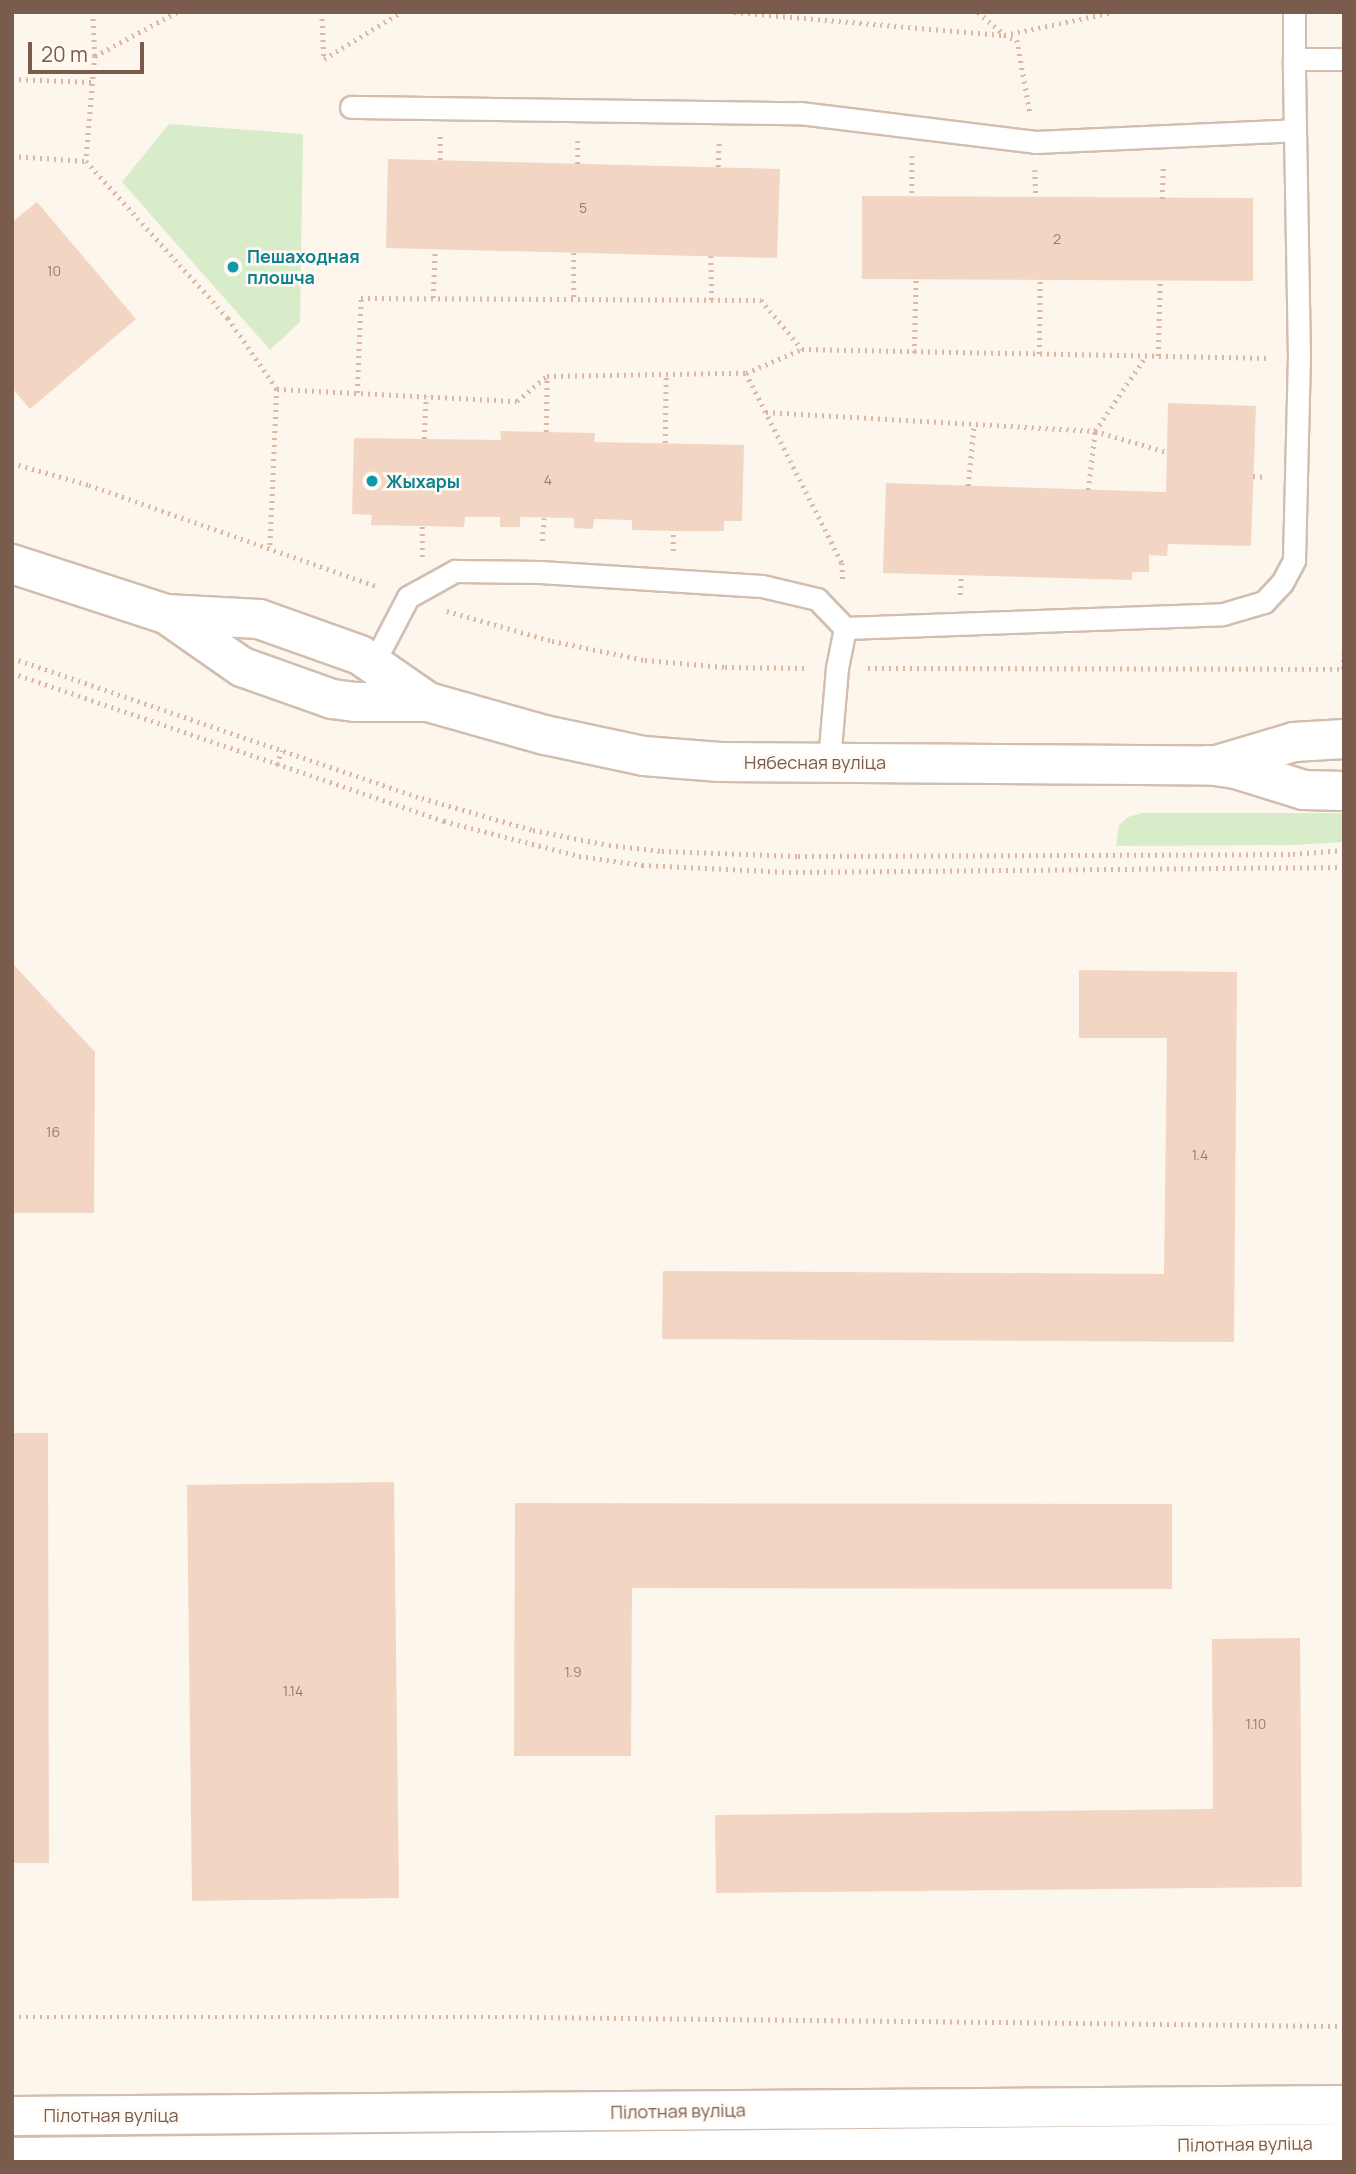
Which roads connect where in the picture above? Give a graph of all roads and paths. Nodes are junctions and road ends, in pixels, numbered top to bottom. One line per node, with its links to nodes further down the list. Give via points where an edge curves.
1 (93, 12): 10 (path)
2 (322, 12): 3 (path, via 324,59)
3 (401, 12)
4 (734, 12): 9 (path)
5 (978, 12): 9 (path)
6 (1113, 12): 9 (path)
7 (1294, 12): 11 (lane)
8 (176, 13): 10 (path)
9 (1004, 34): 18 (path, via 1017,40)
10 (95, 56): 14 (path)
11 (1294, 59): 12 (lane); 17 (lane)
12 (1344, 59)
13 (12, 79): 14 (path)
14 (93, 82): 20 (path)
15 (351, 107): 16 (lane, via 800,113)
16 (911, 127): 18 (lane); 21 (path)
17 (1296, 130): 18 (lane); 36 (lane)
18 (1035, 142)
19 (12, 156): 20 (path)
20 (86, 161): 40 (path, via 228,318)
21 (912, 197)
22 (435, 249): 28 (path)
23 (574, 253): 29 (path)
24 (712, 256): 30 (path)
25 (916, 278): 32 (path)
26 (1040, 279): 33 (path)
27 (1160, 281): 35 (path)
28 (433, 299): 29 (path); 41 (path, via 360,298)
29 (575, 299): 30 (path)
30 (712, 300): 31 (path, via 761,300)
31 (802, 349): 32 (path); 37 (path)
32 (914, 353): 33 (path)
33 (1039, 354): 34 (path)
34 (1146, 356): 35 (path); 45 (path)
35 (1158, 356): 36 (path)
36 (1299, 358): 57 (lane, via 1294,559 1282,583 1264,602 1223,614)
37 (746, 373): 38 (path); 43 (path)
38 (666, 374): 39 (path); 48 (path)
39 (547, 376): 42 (path, via 517,401); 46 (path)
40 (277, 389): 41 (path); 53 (path)
41 (357, 393): 42 (path)
42 (426, 396): 47 (path)
43 (765, 412): 44 (path); 57 (path, via 842,563)
44 (974, 424): 45 (path); 51 (path)
45 (1095, 431): 49 (path); 52 (path)
46 (546, 432)
47 (424, 439)
48 (665, 443)
49 (1167, 452)
50 (12, 463): 53 (path)
51 (968, 486)
52 (1087, 490)
53 (271, 549): 55 (path)
54 (12, 564): 56 (street, Нябесная вуліца)
55 (408, 597): 57 (lane, via 455,571 762,586 817,599); 60 (lane); 61 (path, via 540,638 645,660 725,667)
56 (166, 614): 60 (street, Нябесная вуліца, via 259,619 346,649); 63 (street, Нябесная вуліца, via 235,663 332,699)
57 (845, 628): 61 (lane)
58 (1344, 651): 61 (path, via 1343,669)
59 (12, 658): 65 (path)
60 (373, 664): 63 (street, Нябесная вуліца)
61 (837, 668): 66 (lane)
62 (12, 673): 67 (path)
63 (428, 702): 66 (street, Нябесная вуліца, via 545,735 644,756 720,762)
64 (1344, 739): 68 (street, Нябесная вуліца, via 1294,742 1237,762)
65 (281, 751): 67 (path); 70 (path, via 471,813 558,836 634,848 798,856)
66 (829, 761): 68 (street, Нябесная вуліца)
67 (277, 765): 71 (path, via 529,846 642,865 789,872)
68 (1208, 765): 69 (street, Нябесная вуліца, via 1294,788)
69 (1344, 792)
70 (1344, 850)
71 (1344, 867)
72 (12, 2017): 73 (path, via 557,2017)
73 (1344, 2026)
74 (1344, 2105): 75 (street, Пілотная вуліца)
75 (524, 2112): 76 (street, Пілотная вуліца); 78 (street)
76 (12, 2116)
77 (1344, 2143): 78 (street, Пілотная вуліца)
78 (524, 2153): 79 (street, Пілотная вуліца)
79 (12, 2157)

